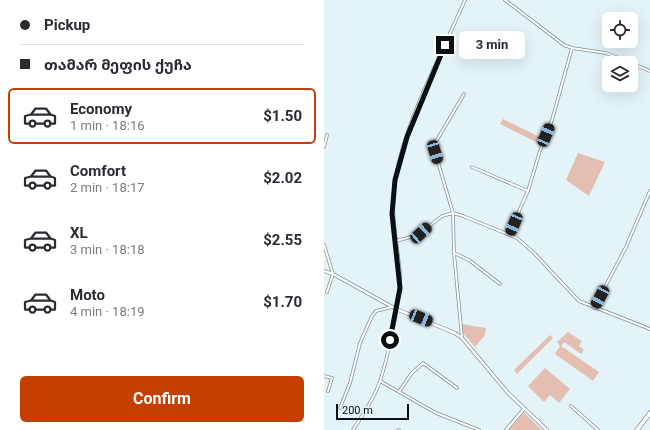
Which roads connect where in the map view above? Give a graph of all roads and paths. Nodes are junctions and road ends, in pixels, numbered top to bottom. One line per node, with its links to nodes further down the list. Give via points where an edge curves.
1 (465, 0): 15 (street, via 429,80 403,151 395,180 392,214)
2 (505, 0): 3 (street, via 564,45)
3 (572, 48): 4 (street); 11 (street, via 552,120)
4 (614, 56)
5 (638, 66): 6 (street)
6 (650, 72)
7 (464, 94): 13 (street, via 434,145)
8 (327, 134): 9 (street)
9 (324, 147)
10 (472, 167): 11 (street)
11 (528, 191): 14 (street)
12 (650, 191): 24 (street, via 626,247)
13 (453, 213): 14 (street); 15 (street, via 442,216 418,235); 17 (street)
14 (510, 233): 24 (street, via 535,254 574,298)
15 (396, 241): 23 (street, via 400,288)
16 (324, 245): 19 (street)
17 (454, 253): 20 (street, via 469,260); 26 (street)
18 (324, 271): 19 (main road)
19 (333, 274): 21 (street); 22 (main road)
20 (500, 284)
21 (327, 292)
22 (392, 307): 23 (main road); 33 (street, via 376,311 372,316 358,349 350,383)
23 (396, 308): 26 (main road); 28 (street)
24 (594, 308): 25 (street)
25 (650, 329)
26 (462, 338): 34 (main road)
27 (324, 376): 30 (street, via 332,378)
28 (380, 381): 31 (street); 36 (street, via 373,398)
29 (457, 388): 31 (street, via 423,363 411,374)
30 (328, 391)
31 (399, 392): 37 (street, via 436,413)
32 (570, 406): 40 (street)
33 (340, 408)
34 (524, 409): 38 (main road); 39 (main road)
35 (650, 412): 41 (highway)
36 (353, 430)
37 (479, 430)
38 (506, 430)
39 (547, 430)
40 (598, 430)
41 (637, 430)

